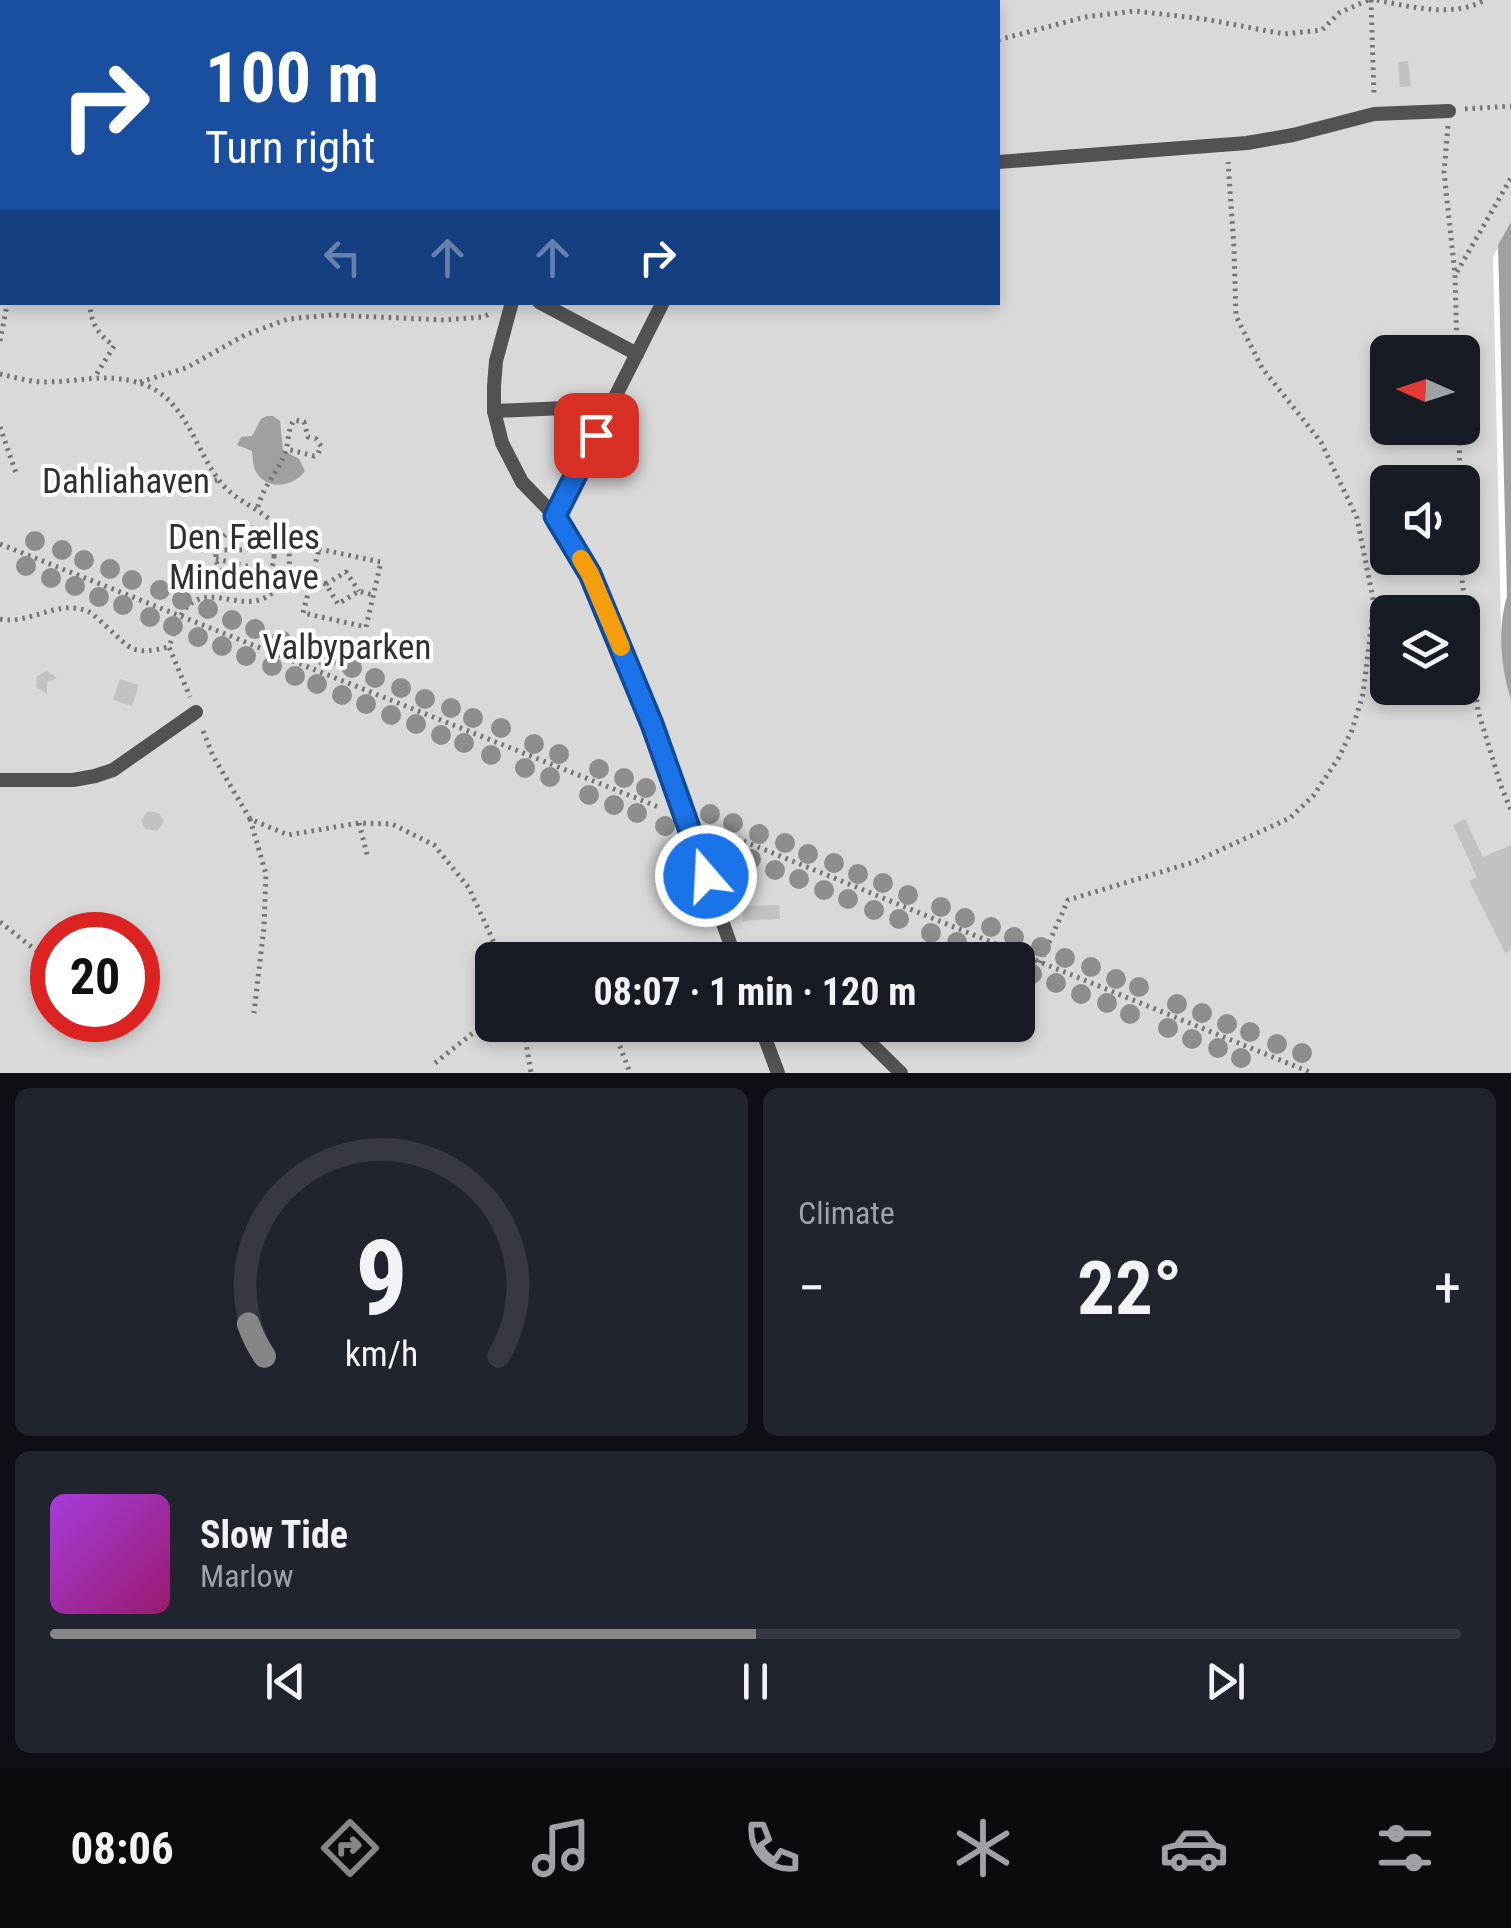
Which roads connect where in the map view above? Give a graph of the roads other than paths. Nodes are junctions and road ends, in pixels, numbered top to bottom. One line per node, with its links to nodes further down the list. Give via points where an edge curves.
1 (1449, 111): 2 (lane, via 1374,114 1226,145)
2 (1000, 162)
3 (512, 305): 8 (lane, via 496,361)
4 (545, 305): 6 (lane)
5 (661, 305): 6 (lane)
6 (636, 354): 7 (lane)
7 (610, 406): 8 (lane); 9 (lane)
8 (494, 411): 9 (lane, via 522,482)
9 (555, 516): 12 (lane, via 590,574 652,724)
10 (196, 712): 11 (lane, via 96,776)
11 (0, 780)
12 (730, 942)
13 (766, 1042): 15 (lane)
14 (869, 1042): 16 (lane)
15 (778, 1073)
16 (901, 1073)

